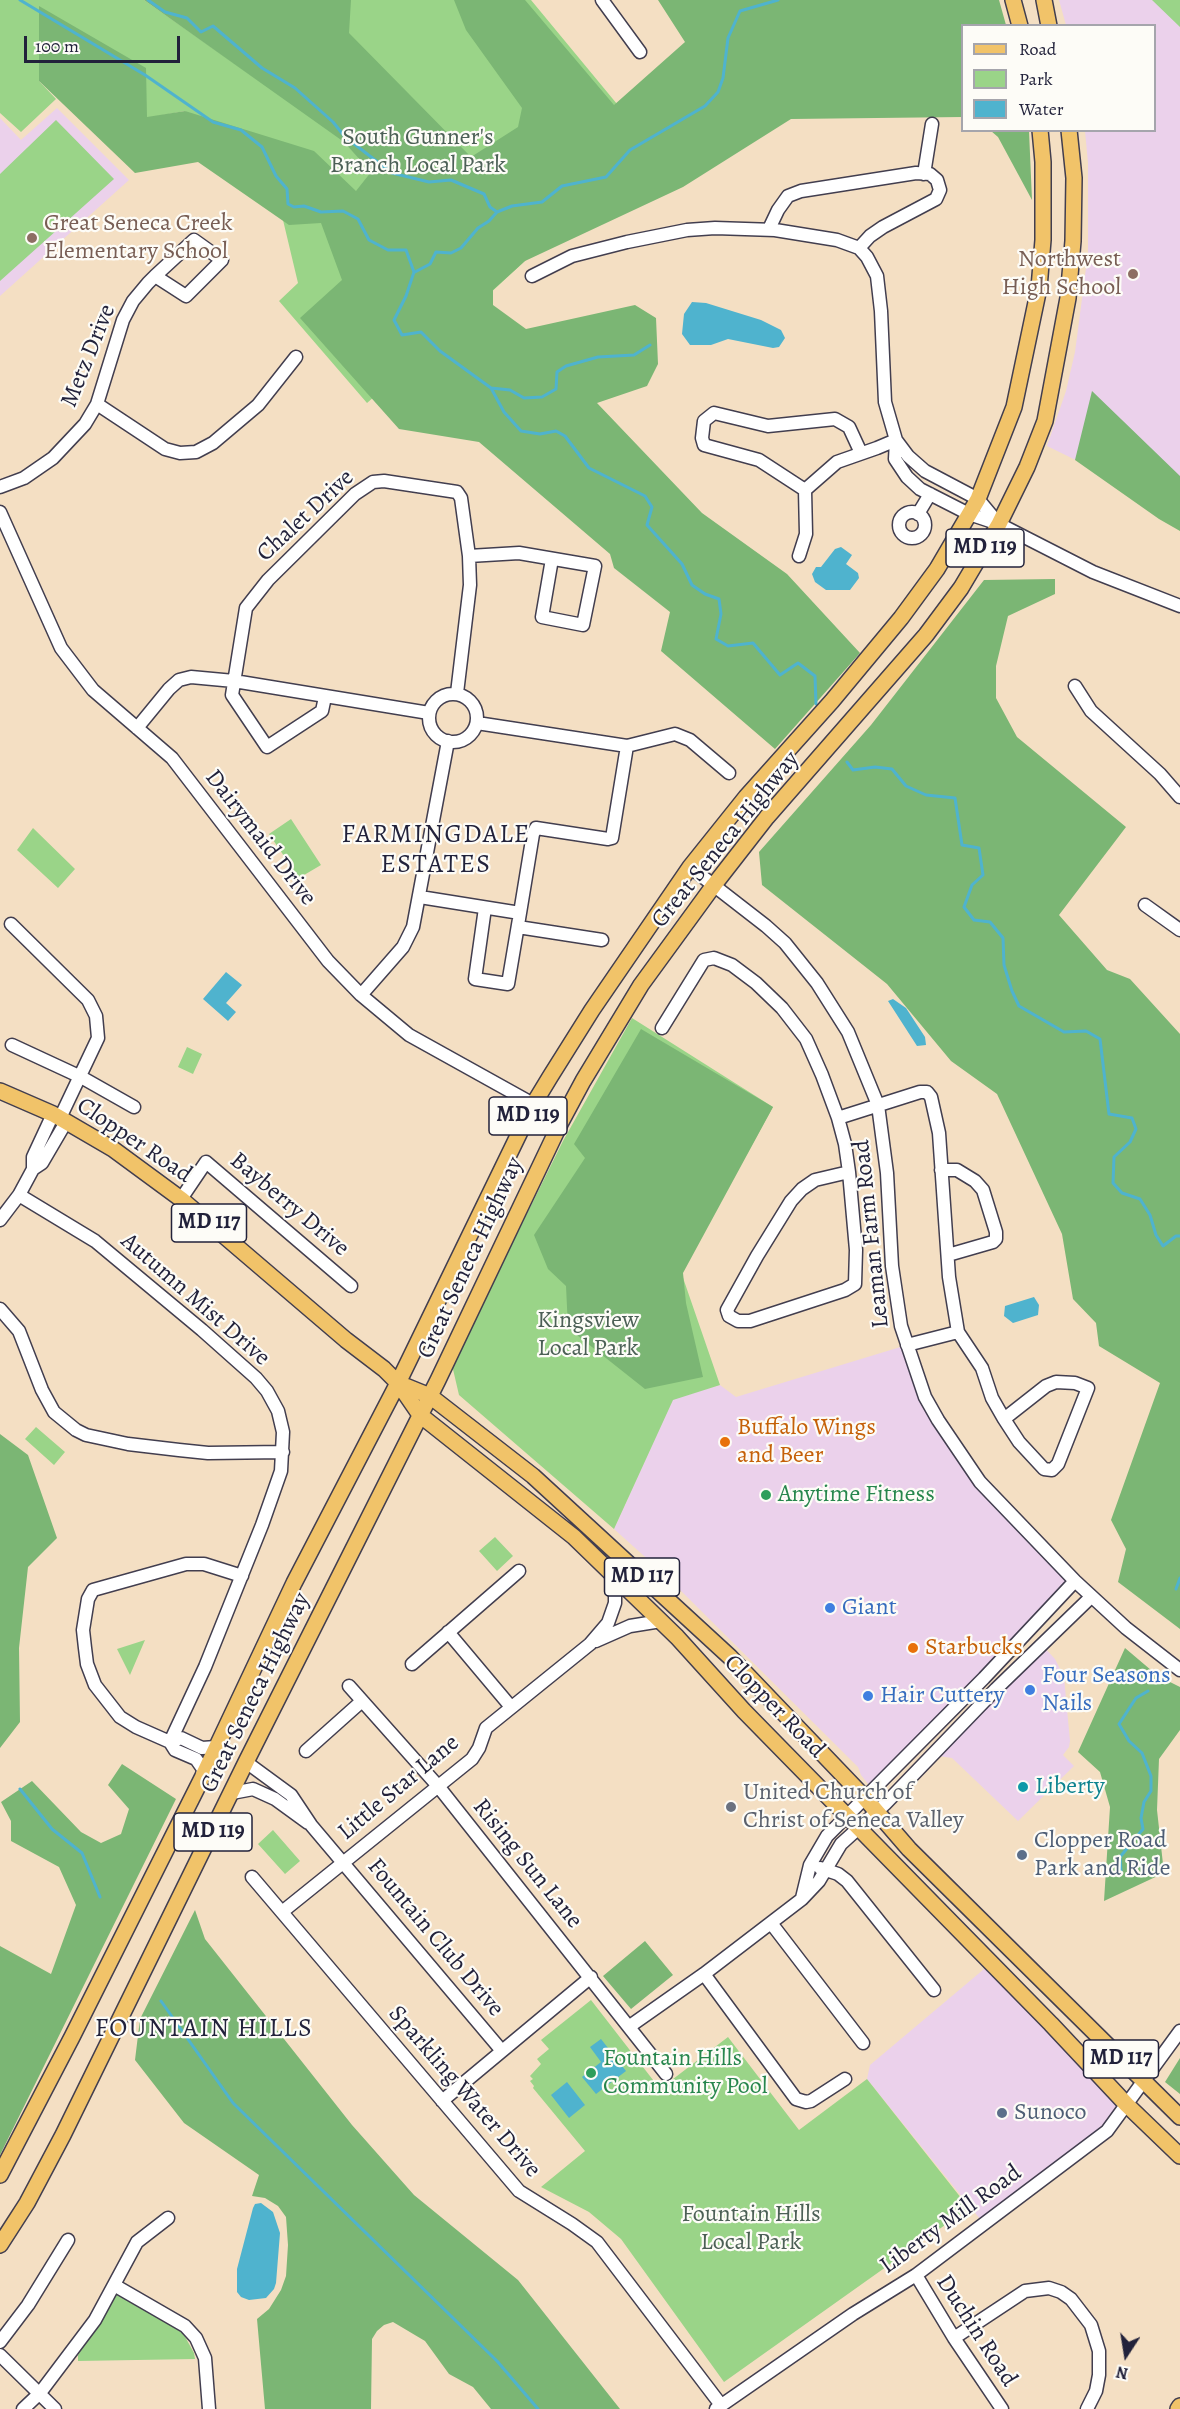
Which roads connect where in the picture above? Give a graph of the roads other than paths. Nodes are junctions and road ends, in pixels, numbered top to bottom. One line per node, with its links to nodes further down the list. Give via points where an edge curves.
1 (602, 0): 6 (street)
2 (1013, 0): 4 (main road)
3 (1044, 0): 5 (main road)
4 (1019, 24)
5 (1049, 24)
6 (640, 52)
7 (932, 124): 10 (street)
8 (1040, 132): 23 (main road, Great Seneca Highway / MD 119, via 1040,288 1014,407)
9 (1069, 132): 27 (main road, Great Seneca Highway / MD 119, via 1074,220 1068,298 1045,421)
10 (924, 174): 11 (street, via 801,191 788,196); 12 (street, via 937,180 940,190 936,199 883,227)
11 (769, 230): 12 (street, via 815,235); 14 (street, via 687,230 572,256)
12 (859, 248): 17 (street, via 877,276 885,402)
13 (155, 276): 13 (street, Metz Drive, via 194,240 222,260 186,296); 16 (street, Metz Drive, via 123,320)
14 (532, 276)
15 (296, 357): 16 (street, via 258,405 213,443 196,452 165,449)
16 (97, 404): 20 (street, Metz Drive, via 85,424 53,458 24,478)
17 (896, 440): 18 (street); 19 (street, via 925,471); 22 (street, via 895,459 907,477)
18 (861, 453): 21 (street, via 837,462); 21 (street, via 849,427 835,419 768,426 714,413 704,421 704,445 759,460)
19 (943, 481): 22 (street); 23 (street)
20 (0, 487)
21 (805, 490): 29 (street, via 806,534)
22 (933, 495): 25 (street); 26 (street)
23 (978, 499): 26 (main road, Great Seneca Highway / MD 119); 27 (street)
24 (0, 512): 38 (street, Dairymaid Drive, via 61,648 93,690)
25 (918, 514)
26 (969, 514): 27 (street); 43 (main road, Great Seneca Highway / MD 119, via 937,569 901,618)
27 (999, 524): 31 (street, via 1093,572); 44 (main road, Great Seneca Highway / MD 119, via 961,588 926,635)
28 (469, 556): 30 (street, via 519,554); 32 (street, Chalet Drive, via 457,492 384,481 363,486 252,598 246,608); 34 (street, Chalet Drive, via 470,585)
29 (799, 556)
30 (552, 559): 30 (street, via 542,618 584,625 594,566)
31 (1180, 606)
32 (234, 681): 35 (street); 35 (street, via 232,695 267,747 322,711); 38 (street, via 191,677 179,680)
33 (1075, 686): 42 (street, via 1091,711)
34 (457, 693): 36 (street, via 440,698); 37 (street, via 474,704)
35 (325, 697): 36 (street)
36 (429, 713): 39 (street, via 433,731)
37 (477, 723): 39 (street, via 468,738); 40 (street)
38 (137, 728): 53 (street, Dairymaid Drive, via 172,758 328,962)
39 (448, 741): 45 (street)
40 (627, 747): 41 (street, via 675,734 690,740); 48 (street, via 612,838 537,828)
41 (729, 773)
42 (1180, 797)
43 (690, 867): 44 (street, Leaman Farm Road); 58 (main road, Great Seneca Highway / MD 119, via 592,1010)
44 (714, 885): 59 (street, Leaman Farm Road, via 766,926 803,963 848,1032); 63 (main road, Great Seneca Highway / MD 119, via 642,985)
45 (420, 897): 47 (street); 53 (street, via 413,927 402,947)
46 (1145, 905): 51 (street)
47 (485, 908): 48 (street); 50 (street, via 475,980 508,984)
48 (520, 913): 50 (street)
49 (11, 924): 56 (street, via 88,1000 96,1017 98,1038)
50 (518, 927): 52 (street)
51 (1180, 930)
52 (602, 940)
53 (361, 995): 58 (street, Dairymaid Drive, via 409,1035)
54 (662, 1028): 62 (street, via 704,960 714,958 732,965 782,1008 806,1040)
55 (12, 1045): 56 (street)
56 (81, 1077): 60 (street); 61 (street)
57 (0, 1091): 61 (main road, Clopper Road / MD 117)
58 (533, 1105): 63 (street, Dairymaid Drive); 74 (main road, Great Seneca Highway / MD 119)
59 (878, 1105): 62 (street); 64 (street, via 927,1092 939,1133); 73 (street, Leaman Farm Road, via 887,1173 892,1266)
60 (134, 1107)
61 (60, 1118): 66 (street, via 33,1157 33,1169); 67 (main road, Clopper Road / MD 117, via 113,1149)
62 (838, 1118): 65 (street)
63 (561, 1122): 75 (main road, Great Seneca Highway / MD 119)
64 (941, 1170): 69 (street); 69 (street, via 957,1170 983,1190 996,1232 993,1242)
65 (849, 1172): 65 (street, via 855,1284 750,1321 729,1316 728,1310 757,1256 791,1201 814,1180)
66 (19, 1195): 68 (street); 78 (street, Autumn Mist Drive, via 95,1241 256,1378 278,1411)
67 (181, 1199): 70 (street, Bayberry Drive, via 206,1162); 74 (main road, Clopper Road / MD 117)
68 (0, 1220)
69 (948, 1255): 72 (street)
70 (351, 1286)
71 (0, 1309): 78 (street, via 19,1330 48,1403 76,1430 128,1444 179,1450)
72 (958, 1332): 73 (street); 77 (street, via 982,1368)
73 (906, 1345): 82 (street, Leaman Farm Road, via 924,1397 952,1444 980,1482)
74 (398, 1383): 75 (main road, Clopper Road / MD 117); 76 (main road, Clopper Road / MD 117); 93 (main road, Great Seneca Highway / MD 119, via 294,1583)
75 (430, 1396): 76 (main road, Great Seneca Highway / MD 119); 99 (main road, Clopper Road / MD 117, via 532,1476 730,1657)
76 (420, 1415): 81 (main road, Clopper Road / MD 117, via 574,1538); 95 (main road, Great Seneca Highway / MD 119)
77 (1004, 1419): 77 (street, via 1044,1469 1052,1470 1058,1464 1088,1388 1056,1382)
78 (283, 1452): 80 (street, Autumn Mist Drive, via 281,1471)
79 (519, 1571): 85 (street)
80 (242, 1576): 92 (street, Autumn Mist Drive); 92 (street, via 204,1564 186,1564 89,1594 83,1630 87,1664 95,1685 120,1717)
81 (615, 1579): 84 (main road, Clopper Road / MD 117); 86 (street, Little Star Lane, via 615,1603 608,1623)
82 (1075, 1581): 83 (street, Leaman Farm Road); 99 (street)
83 (1091, 1597): 88 (street, Leaman Farm Road); 100 (street)
84 (661, 1621): 86 (street, Little Star Lane, via 630,1626); 101 (main road, Clopper Road / MD 117)
85 (448, 1632): 87 (street); 91 (street)
86 (590, 1644): 91 (street, Little Star Lane)
87 (412, 1664)
88 (1180, 1670)
89 (350, 1686): 90 (street, Rising Sun Lane)
90 (362, 1701): 94 (street); 97 (street, Rising Sun Lane)
91 (511, 1707): 97 (street, Little Star Lane, via 486,1728 472,1759)
92 (170, 1742): 93 (street, via 181,1738 202,1748); 96 (street, via 175,1750 196,1759 203,1769)
93 (216, 1747): 96 (main road, Great Seneca Highway / MD 119)
94 (306, 1751)
95 (246, 1762): 98 (main road, Great Seneca Highway / MD 119); 102 (street, Fountain Club Drive, via 291,1795)
96 (202, 1778): 125 (main road, Great Seneca Highway / MD 119)
97 (438, 1786): 104 (street, Little Star Lane); 112 (street, Rising Sun Lane)
98 (232, 1793): 102 (street, Fountain Club Drive, via 253,1789 275,1799); 128 (main road, Great Seneca Highway / MD 119, via 63,2135)
99 (864, 1797): 100 (main road, Clopper Road / MD 117); 101 (street)
100 (876, 1812): 103 (street); 120 (main road, Clopper Road / MD 117)
101 (846, 1814): 103 (main road, Clopper Road / MD 117); 105 (street, via 822,1842)
102 (311, 1825): 104 (street, Fountain Club Drive)
103 (860, 1828): 106 (street, via 841,1844); 122 (main road, Clopper Road / MD 117)
104 (343, 1862): 109 (street, Little Star Lane); 117 (street, Fountain Club Drive)
105 (810, 1865): 106 (street); 108 (street)
106 (826, 1869): 108 (street); 113 (street, via 847,1881)
107 (252, 1877): 109 (street, Sparkling Water Drive)
108 (802, 1899): 110 (street)
109 (282, 1912): 121 (street, Sparkling Water Drive)
110 (771, 1923): 111 (street); 116 (street)
111 (704, 1974): 114 (street); 119 (street, via 796,2099 811,2101)
112 (591, 1977): 114 (street, Rising Sun Lane); 117 (street)
113 (934, 1990)
114 (630, 2026): 118 (street, Rising Sun Lane)
115 (1180, 2031): 120 (street, Liberty Mill Road)
116 (863, 2043)
117 (502, 2051): 121 (street)
118 (666, 2074)
119 (845, 2079)
120 (1144, 2081): 122 (street, Liberty Mill Road); 123 (main road, Clopper Road / MD 117)
121 (442, 2101): 135 (street, Sparkling Water Drive, via 519,2191 597,2242)
122 (1127, 2106): 124 (main road, Clopper Road / MD 117); 129 (street, Liberty Mill Road, via 1107,2131)
123 (1180, 2117)
124 (1180, 2156)
125 (0, 2175)
126 (168, 2218): 130 (street, via 137,2242)
127 (68, 2240): 132 (street)
128 (0, 2245)
129 (916, 2275): 131 (street, Duchin Road); 135 (street, Liberty Mill Road, via 852,2314)
130 (114, 2285): 134 (street, via 90,2328); 138 (street, via 184,2326 196,2338 205,2358)
131 (954, 2338): 139 (street, Duchin Road); 140 (street, via 1025,2291 1049,2288 1061,2292 1091,2325 1099,2351 1098,2383)
132 (0, 2342)
133 (0, 2355): 134 (street)
134 (40, 2393): 136 (street); 137 (street)
135 (718, 2407)
136 (23, 2409)
137 (55, 2409)
138 (209, 2409)
139 (1002, 2409)
140 (1087, 2409)

